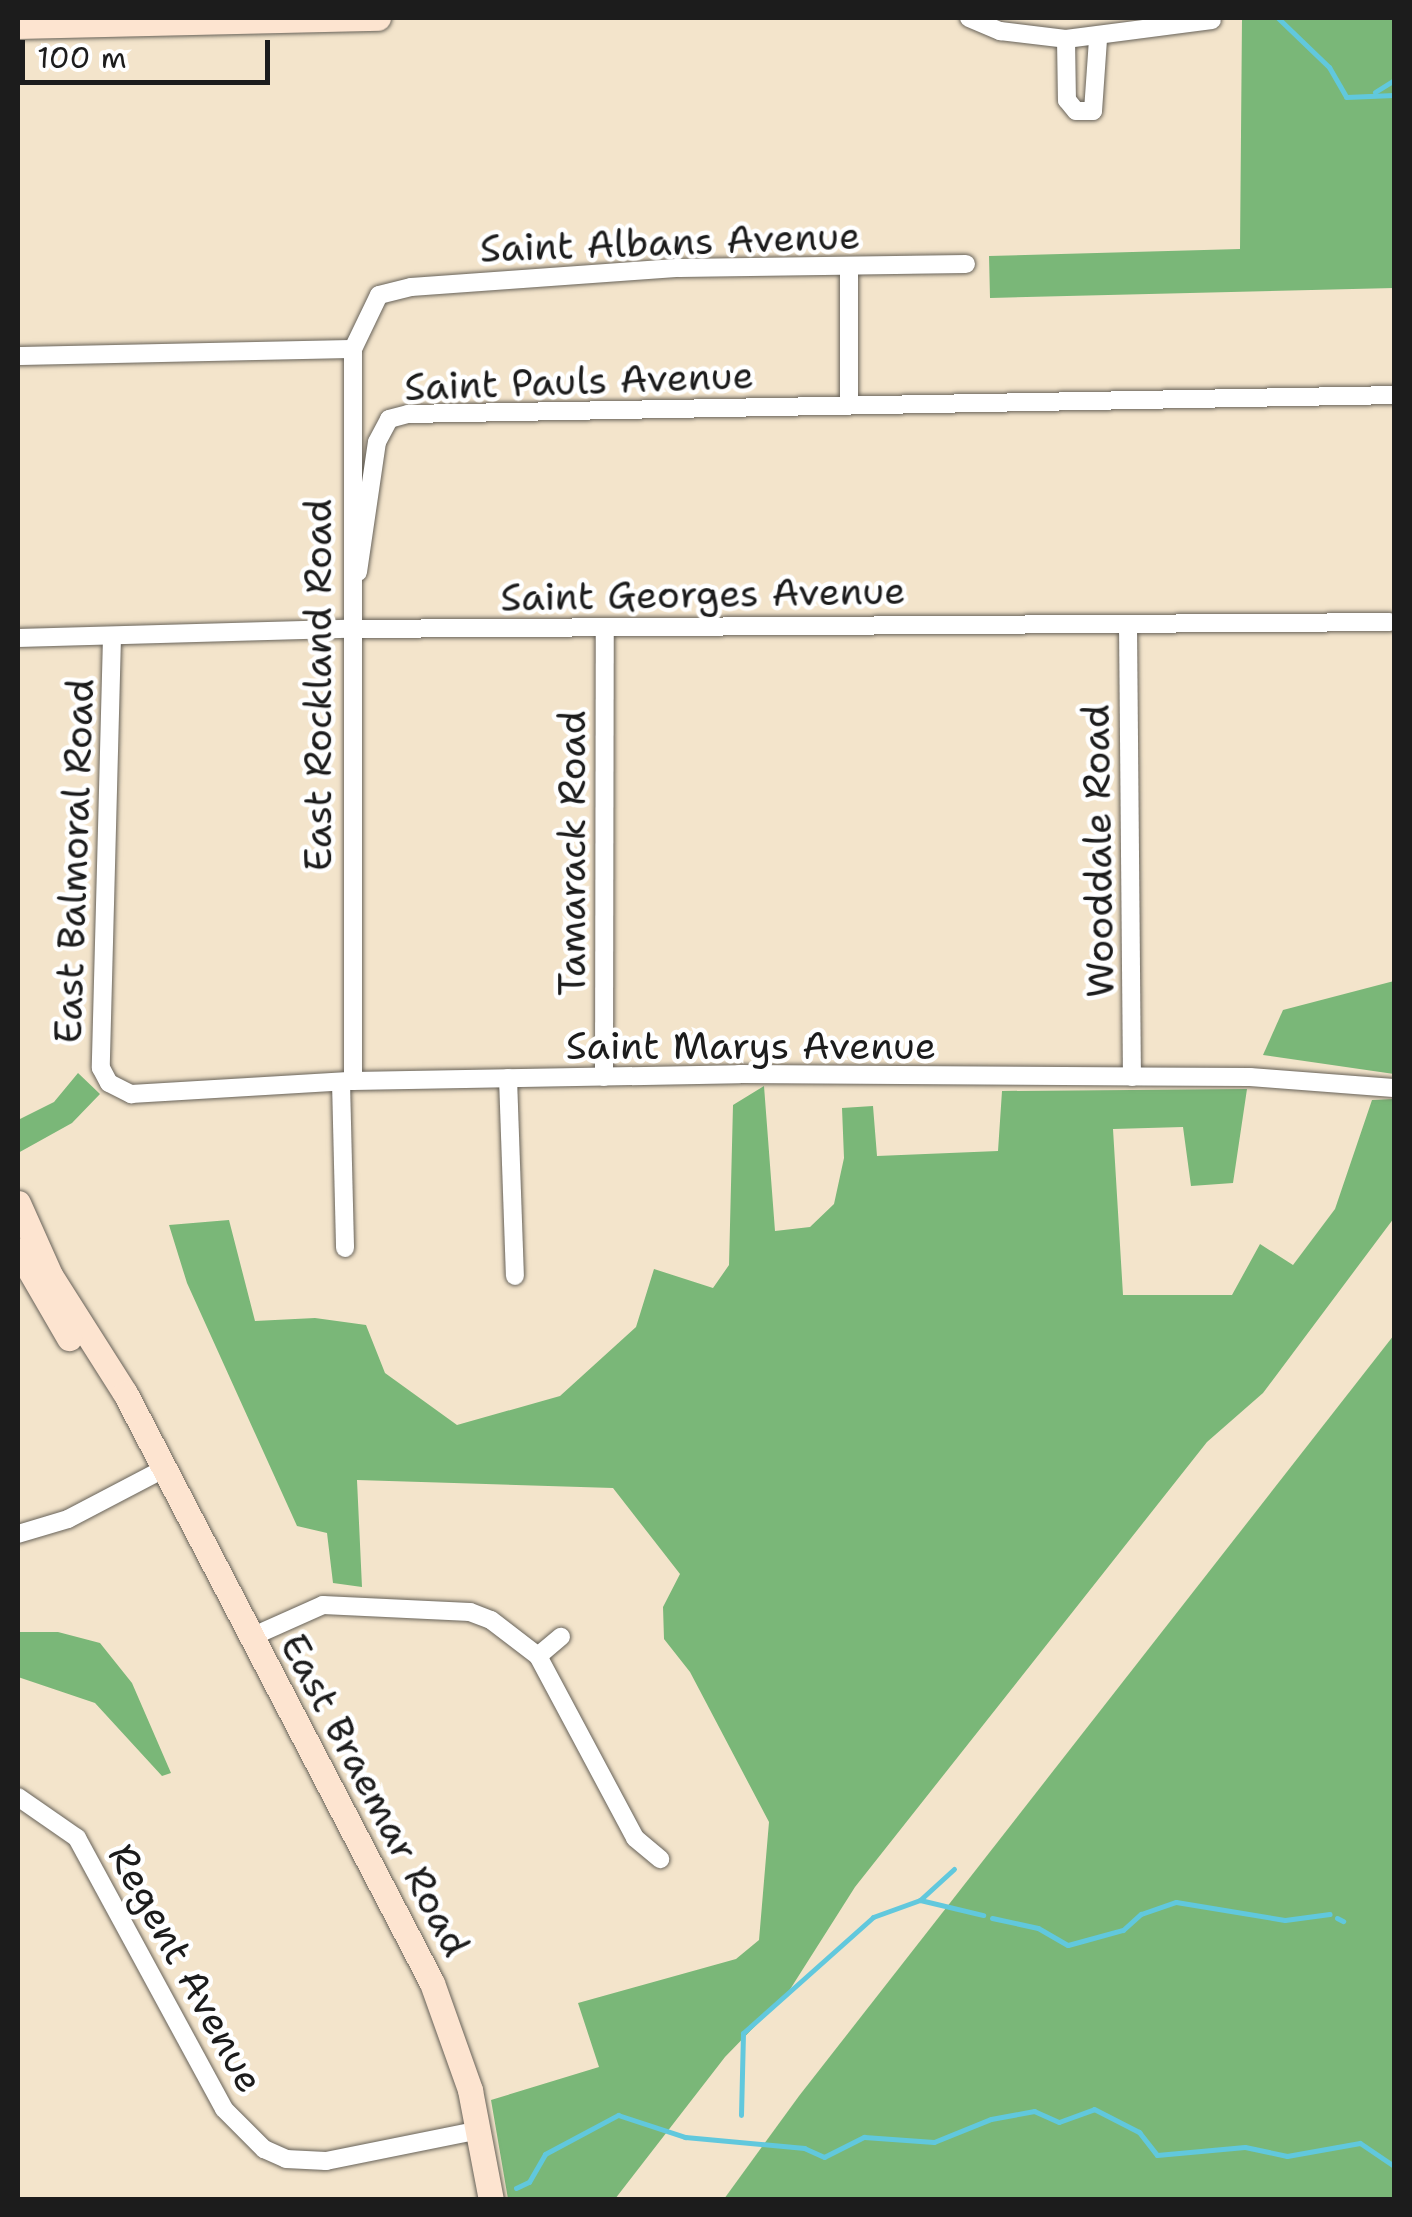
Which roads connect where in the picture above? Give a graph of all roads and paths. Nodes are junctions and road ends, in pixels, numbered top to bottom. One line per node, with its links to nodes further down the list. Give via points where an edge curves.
1 (378, 18): 4 (street)
2 (969, 18): 7 (street, via 1000,31)
3 (1212, 20): 6 (street)
4 (107, 21): 5 (street)
5 (18, 26)
6 (1098, 38): 7 (street); 7 (street, via 1093,111 1076,111 1068,100)
7 (1066, 39)
8 (966, 264): 9 (street, Saint Albans Avenue)
9 (849, 266): 10 (street, Saint Albans Avenue, via 679,268 410,287); 14 (street)
10 (379, 295): 11 (street, East Rockland Road)
11 (353, 349): 12 (street, Saint Pauls Avenue); 15 (street, East Rockland Road)
12 (18, 356)
13 (1394, 395): 14 (street, Saint Pauls Avenue)
14 (849, 404): 15 (street, Saint Pauls Avenue, via 389,419 376,442)
15 (349, 620): 18 (street, Saint Georges Avenue); 19 (street, Saint Georges Avenue); 24 (street, East Rockland Road)
16 (1390, 622): 17 (street, Saint Georges Avenue)
17 (1128, 624): 18 (street, Saint Georges Avenue); 22 (street, Wooddale Road)
18 (605, 630): 21 (street, Tamarack Road)
19 (112, 637): 20 (street, Saint Georges Avenue); 25 (street, East Balmoral Road, via 112,824 101,936 101,1068)
20 (18, 638)
21 (604, 1076): 22 (street, Saint Marys Avenue); 23 (street, Saint Marys Avenue)
22 (1132, 1077): 26 (street, Saint Marys Avenue)
23 (508, 1078): 24 (street, Saint Marys Avenue); 30 (street)
24 (347, 1081): 25 (street, Saint Marys Avenue, via 140,1095); 28 (street, East Rockland Road)
25 (109, 1084)
26 (1394, 1088)
27 (18, 1203): 31 (street, East Braemar Road, via 50,1274 125,1394)
28 (345, 1248)
29 (18, 1250): 31 (street, East Braemar Road, via 102,1390)
30 (515, 1276)
31 (145, 1443): 32 (street, East Braemar Road)
32 (160, 1471): 33 (street, via 68,1519); 34 (street, East Braemar Road)
33 (18, 1534)
34 (249, 1638): 36 (street, via 323,1605 401,1606 470,1612 507,1629); 39 (street, East Braemar Road, via 432,1983)
35 (561, 1638): 36 (street)
36 (538, 1656): 38 (street, via 635,1838)
37 (18, 1797): 39 (street, Regent Avenue, via 76,1838 224,2109 264,2149 326,2161)
38 (660, 1859)
39 (480, 2130): 40 (street, East Braemar Road)
40 (492, 2200)

